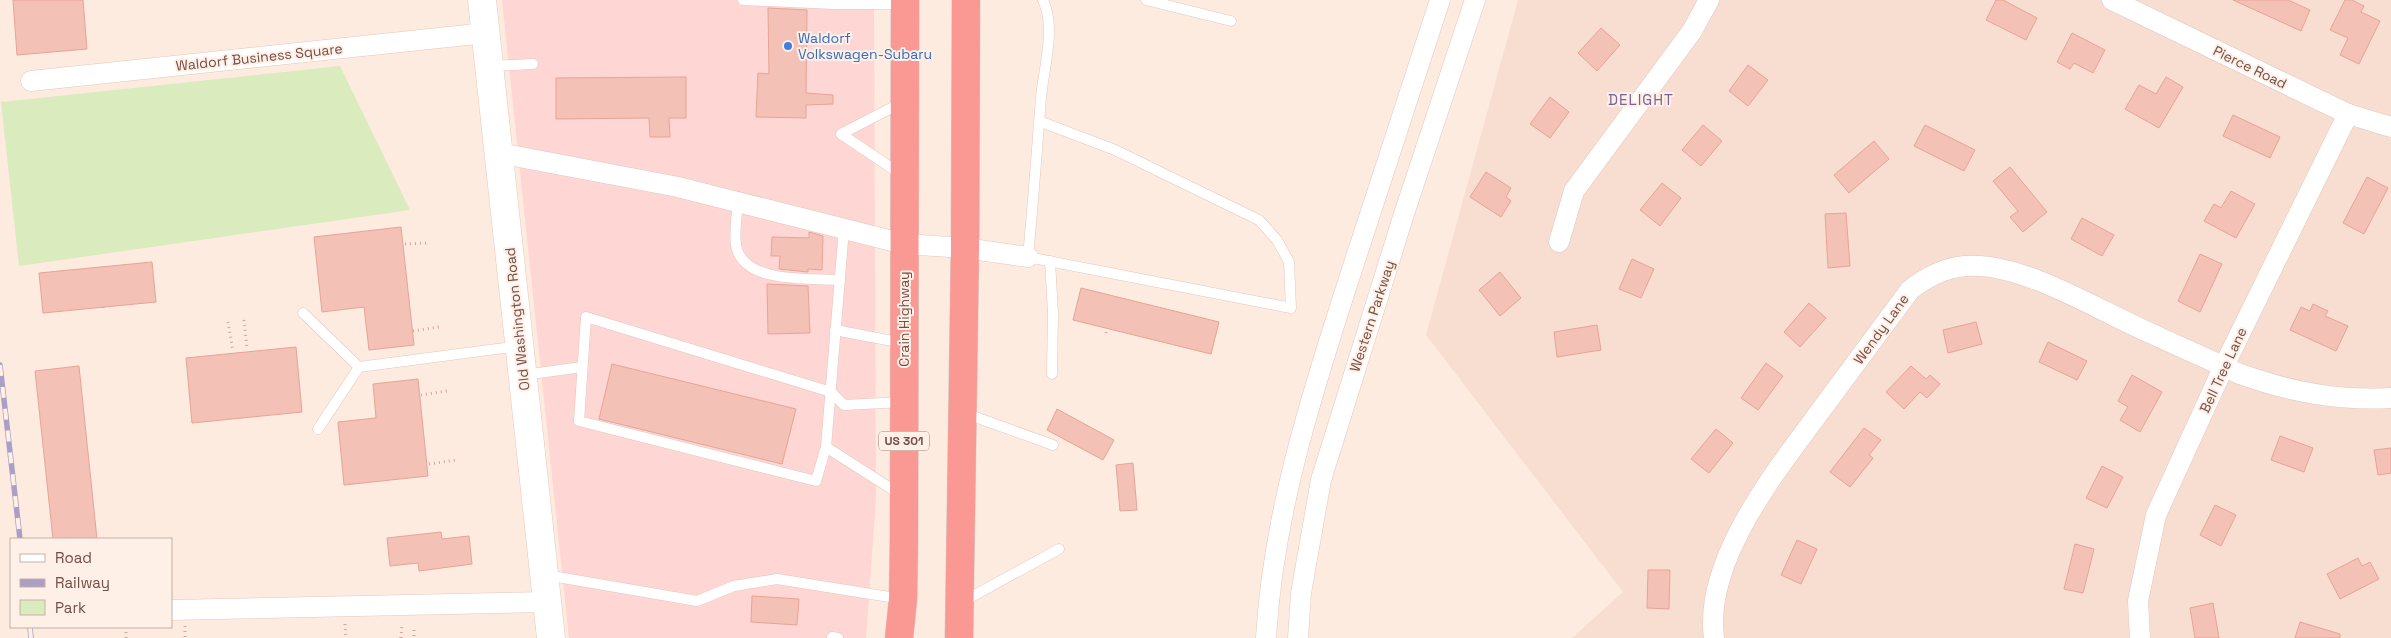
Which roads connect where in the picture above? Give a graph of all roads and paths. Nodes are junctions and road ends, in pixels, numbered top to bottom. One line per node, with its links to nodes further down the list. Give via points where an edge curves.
1 (482, 0): 12 (main road, Old Washington Road)
2 (743, 0): 10 (lane, via 834,4)
3 (966, 0): 28 (highway)
4 (1043, 0): 18 (lane, via 1048,12)
5 (1146, 0): 11 (lane)
6 (1440, 0): 74 (street, via 1296,452 1280,520)
7 (1475, 0): 75 (street, Western Parkway, via 1392,250 1321,480 1301,593)
8 (1709, 0): 25 (street, via 1692,31 1574,191)
9 (2112, 0): 17 (street, Pierce Road)
10 (905, 2): 16 (highway, Crain Highway / US 301)
11 (1231, 22)
12 (486, 33): 14 (main road, Old Washington Road); 15 (street, Waldorf Business Square)
13 (533, 64): 14 (lane)
14 (490, 66): 20 (main road, Old Washington Road)
15 (31, 81)
16 (904, 102): 21 (highway, Crain Highway / US 301); 21 (lane, via 841,134)
17 (2348, 114): 19 (street, Pierce Road); 42 (street, Bell Tree Lane)
18 (1039, 121): 29 (lane); 30 (lane, via 1115,150 1259,220 1277,240 1290,262 1291,308)
19 (2391, 127)
20 (499, 152): 22 (street); 39 (main road, Old Washington Road)
21 (904, 176): 27 (highway, Crain Highway / US 301)
22 (738, 202): 23 (street); 31 (lane, via 736,245 746,265 763,274)
23 (844, 228): 27 (street); 31 (lane)
24 (429, 242): 26 (path)
25 (1559, 242)
26 (405, 244)
27 (904, 244): 28 (street); 38 (highway, Crain Highway / US 301)
28 (965, 248): 29 (street); 52 (highway)
29 (1028, 257): 30 (lane)
30 (1050, 261): 45 (lane)
31 (840, 280): 36 (lane)
32 (303, 313): 43 (lane)
33 (244, 320): 40 (path)
34 (228, 322): 41 (path)
35 (439, 327): 37 (path)
36 (836, 330): 38 (lane); 48 (lane)
37 (413, 331)
38 (904, 343): 51 (highway, Crain Highway / US 301)
39 (520, 346): 43 (lane); 46 (main road, Old Washington Road)
40 (247, 349)
41 (233, 351)
42 (2224, 366): 50 (street, Wendy Lane, via 2271,385 2301,392 2357,400); 76 (street, Wendy Lane, via 2055,288 2009,271 1965,266 1919,283 1904,298 1761,492 1732,549 1716,590 1712,625); 77 (street, Bell Tree Lane, via 2156,515 2138,601)
43 (359, 367): 53 (lane)
44 (582, 367): 46 (lane); 48 (lane, via 586,317); 55 (lane, via 579,421 816,481)
45 (1052, 374)
46 (523, 375): 60 (main road, Old Washington Road)
47 (447, 392): 49 (path)
48 (831, 392): 51 (lane, via 844,405); 55 (lane)
49 (421, 395)
50 (2391, 398)
51 (904, 402): 58 (highway, Crain Highway / US 301)
52 (963, 413): 54 (lane); 63 (highway)
53 (318, 429)
54 (1053, 445)
55 (826, 447): 58 (lane)
56 (456, 460): 57 (path)
57 (429, 464)
58 (904, 497): 61 (highway, Crain Highway / US 301)
59 (1059, 549): 63 (lane)
60 (544, 575): 61 (lane, via 697,601 734,586 776,579); 62 (main road, Old Washington Road)
61 (903, 599): 72 (highway, Crain Highway / US 301)
62 (547, 602): 64 (street); 71 (main road, Old Washington Road)
63 (959, 604): 73 (highway)
64 (172, 610)
65 (401, 628): 69 (path)
66 (185, 629): 68 (path)
67 (414, 630): 70 (path)
68 (185, 638)
69 (401, 638)
70 (414, 638)
71 (551, 638)
72 (899, 638)
73 (959, 638)
74 (1266, 638)
75 (1298, 638)
76 (1714, 638)
77 (2140, 638)

